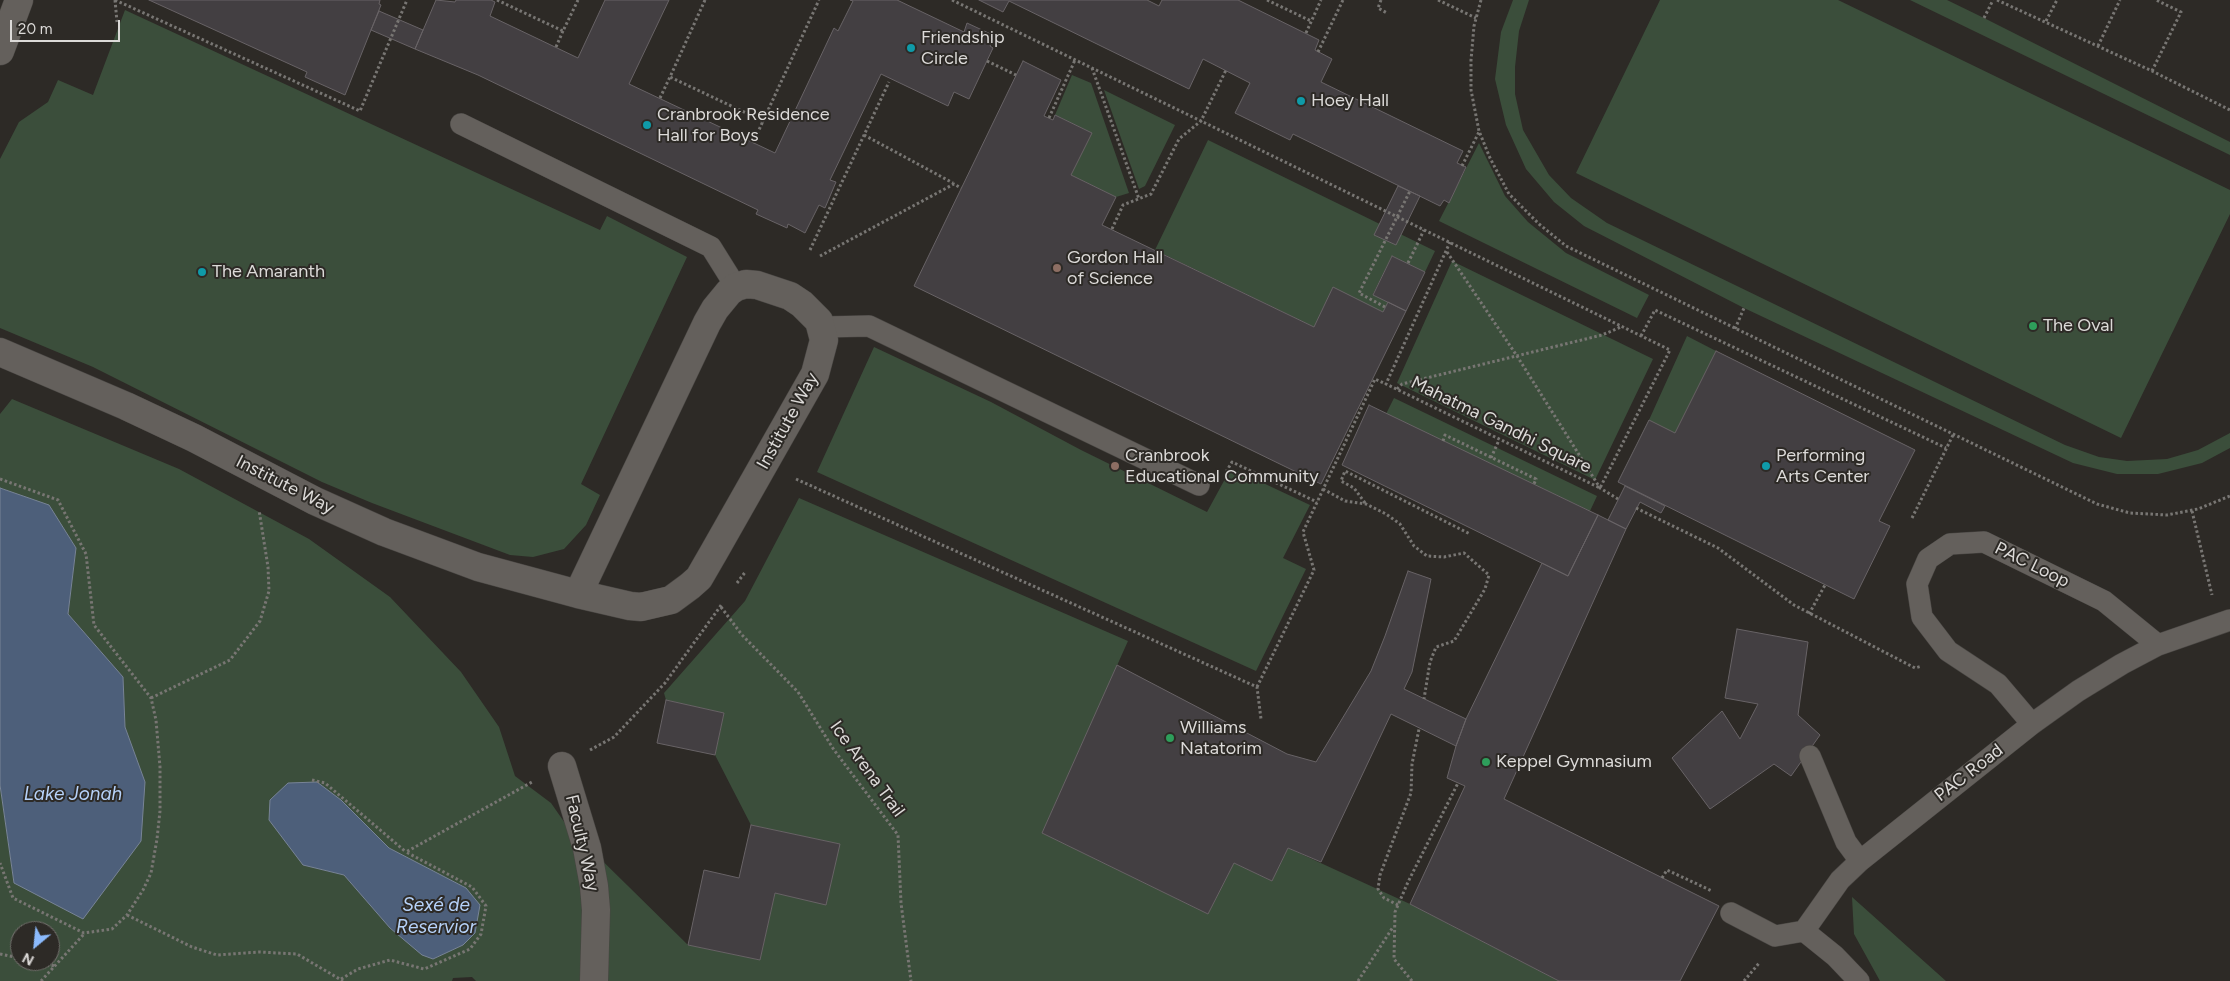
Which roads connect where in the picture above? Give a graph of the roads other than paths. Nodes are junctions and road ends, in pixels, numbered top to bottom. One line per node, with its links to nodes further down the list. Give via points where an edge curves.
1 (19, 0): 2 (street)
2 (0, 51)
3 (462, 124): 4 (lane, via 711,246)
4 (736, 287): 5 (street, via 757,285 790,296 814,315); 8 (street, via 724,297 707,323)
5 (822, 328): 7 (lane, via 869,326); 8 (street, Institute Way, via 823,346 815,374 699,578 671,600 651,606 630,606)
6 (0, 352): 8 (street, Institute Way, via 126,406 349,517 478,567)
7 (1199, 485)
8 (578, 594)
9 (2229, 621): 10 (lane, PAC Road)
10 (2158, 645): 11 (lane, PAC Road, via 2092,682); 11 (lane, PAC Loop, via 2104,601 1984,542 1950,544 1928,559 1916,584 1922,617 1948,650 1998,684)
11 (2032, 724): 14 (lane, PAC Road)
12 (1810, 756): 14 (lane, via 1846,842)
13 (562, 766): 17 (street, Faculty Way, via 587,848 594,886)
14 (1860, 861): 16 (lane, PAC Road, via 1840,880)
15 (1731, 913): 16 (lane, via 1775,936)
16 (1804, 931): 18 (lane)
17 (594, 981)
18 (1859, 981)

